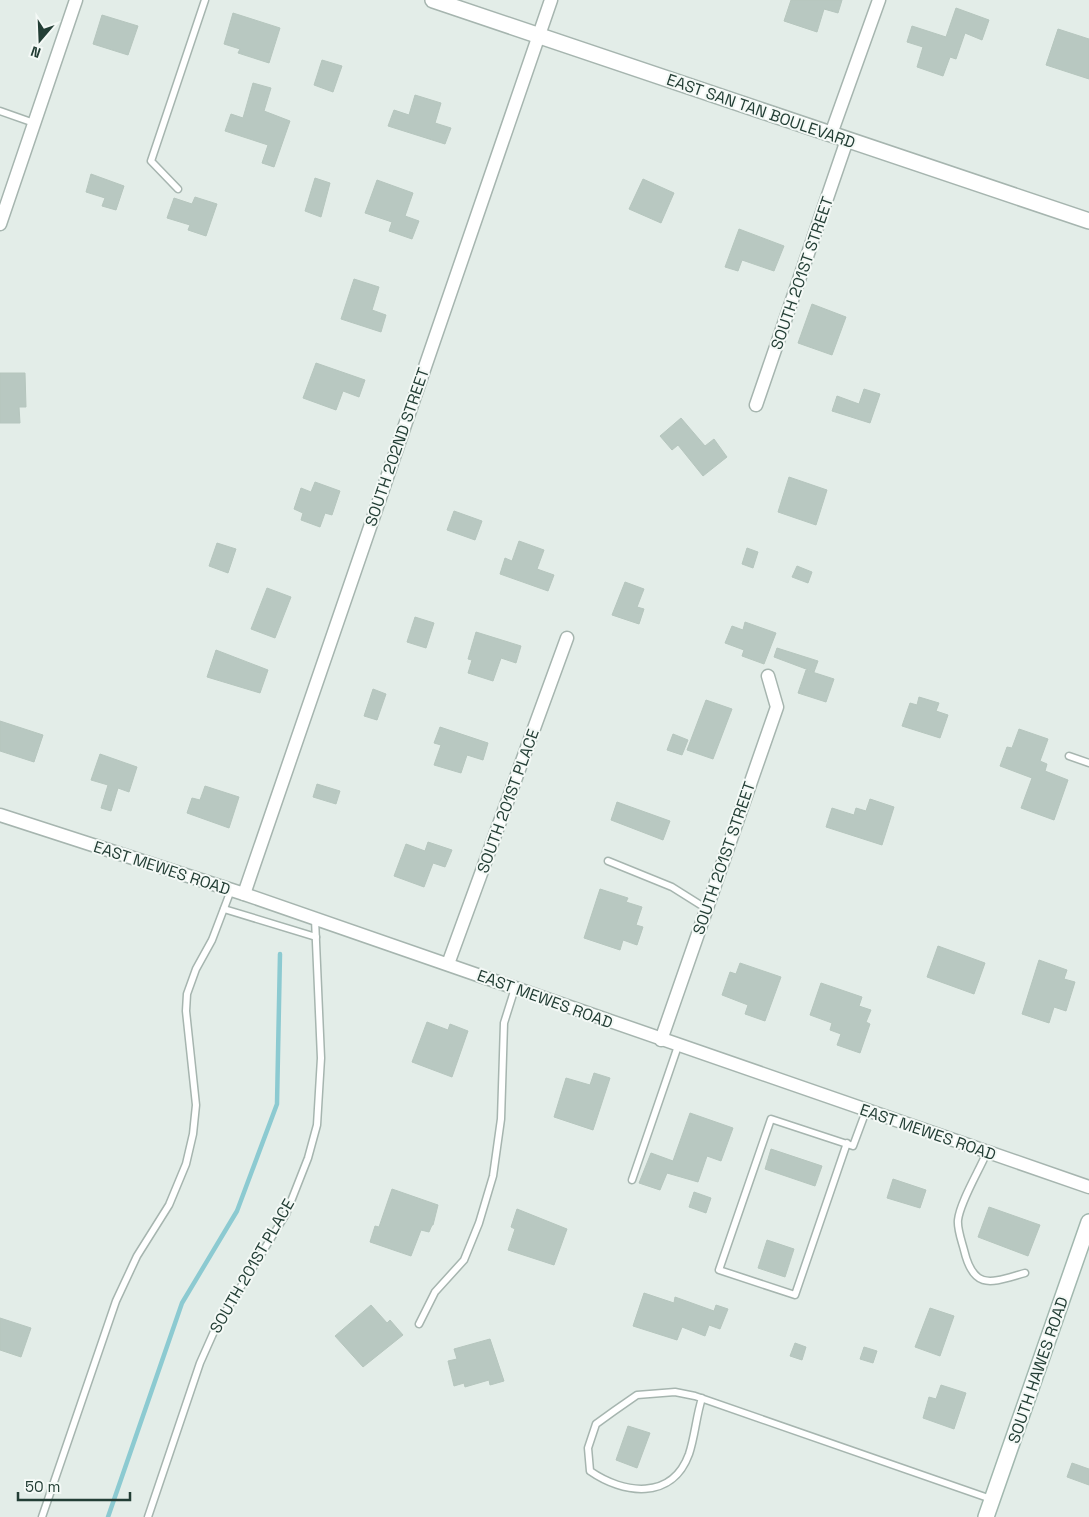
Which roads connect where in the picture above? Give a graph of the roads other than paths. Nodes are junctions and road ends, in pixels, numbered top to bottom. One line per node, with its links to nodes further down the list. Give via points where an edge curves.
1 (76, 0): 8 (street)
2 (205, 0): 11 (lane, via 151,162)
3 (432, 0): 6 (street, EAST SAN TAN BOULEVARD)
4 (551, 0): 6 (street, SOUTH 202ND STREET)
5 (879, 0): 9 (street)
6 (538, 36): 9 (street, EAST SAN TAN BOULEVARD); 22 (street, SOUTH 202ND STREET)
7 (0, 112): 8 (lane)
8 (34, 124): 13 (street)
9 (831, 134): 10 (street, EAST SAN TAN BOULEVARD)
10 (847, 140): 12 (street, EAST SAN TAN BOULEVARD); 14 (street, SOUTH 201ST STREET)
11 (178, 189)
12 (1089, 221)
13 (0, 224)
14 (756, 405)
15 (567, 638): 27 (street, SOUTH 201ST PLACE)
16 (768, 676): 24 (street, SOUTH 201ST STREET, via 777,706)
17 (1069, 756): 18 (lane)
18 (1089, 762)
19 (0, 815): 21 (street, EAST MEWES ROAD)
20 (608, 861): 24 (lane, via 672,887)
21 (231, 890): 22 (street, EAST MEWES ROAD); 23 (lane)
22 (244, 894): 25 (street, EAST MEWES ROAD)
23 (224, 908): 26 (lane); 41 (lane, via 187,994 187,1026 196,1105 186,1164 170,1205 137,1256 116,1301)
24 (706, 909): 29 (street, SOUTH 201ST STREET)
25 (315, 919): 26 (lane, SOUTH 201ST PLACE); 27 (street, EAST MEWES ROAD)
26 (316, 938): 42 (lane, SOUTH 201ST PLACE, via 321,1058 317,1125 286,1214 216,1327 200,1363)
27 (448, 964): 28 (street, EAST MEWES ROAD)
28 (515, 988): 29 (street, EAST MEWES ROAD); 38 (lane, via 504,1023 501,1119 490,1185 464,1260 435,1292)
29 (661, 1040): 30 (street, EAST MEWES ROAD)
30 (678, 1046): 31 (street, EAST MEWES ROAD); 34 (lane)
31 (866, 1111): 32 (lane, via 854,1146); 33 (street, EAST MEWES ROAD)
32 (847, 1144): 32 (lane, via 771,1119 719,1270 795,1295)
33 (987, 1152): 35 (street, EAST MEWES ROAD); 37 (lane, via 958,1221 966,1258 972,1274 989,1283)
34 (632, 1180)
35 (1089, 1187)
36 (1089, 1222): 40 (street, SOUTH HAWES ROAD)
37 (1025, 1273)
38 (419, 1324)
39 (702, 1398): 39 (lane, via 675,1392 637,1395 596,1424 588,1448 590,1471 606,1482 634,1490 660,1486 677,1472 689,1455); 40 (lane)
40 (993, 1499): 43 (street, SOUTH HAWES ROAD)
41 (42, 1517)
42 (148, 1517)
43 (986, 1517)

